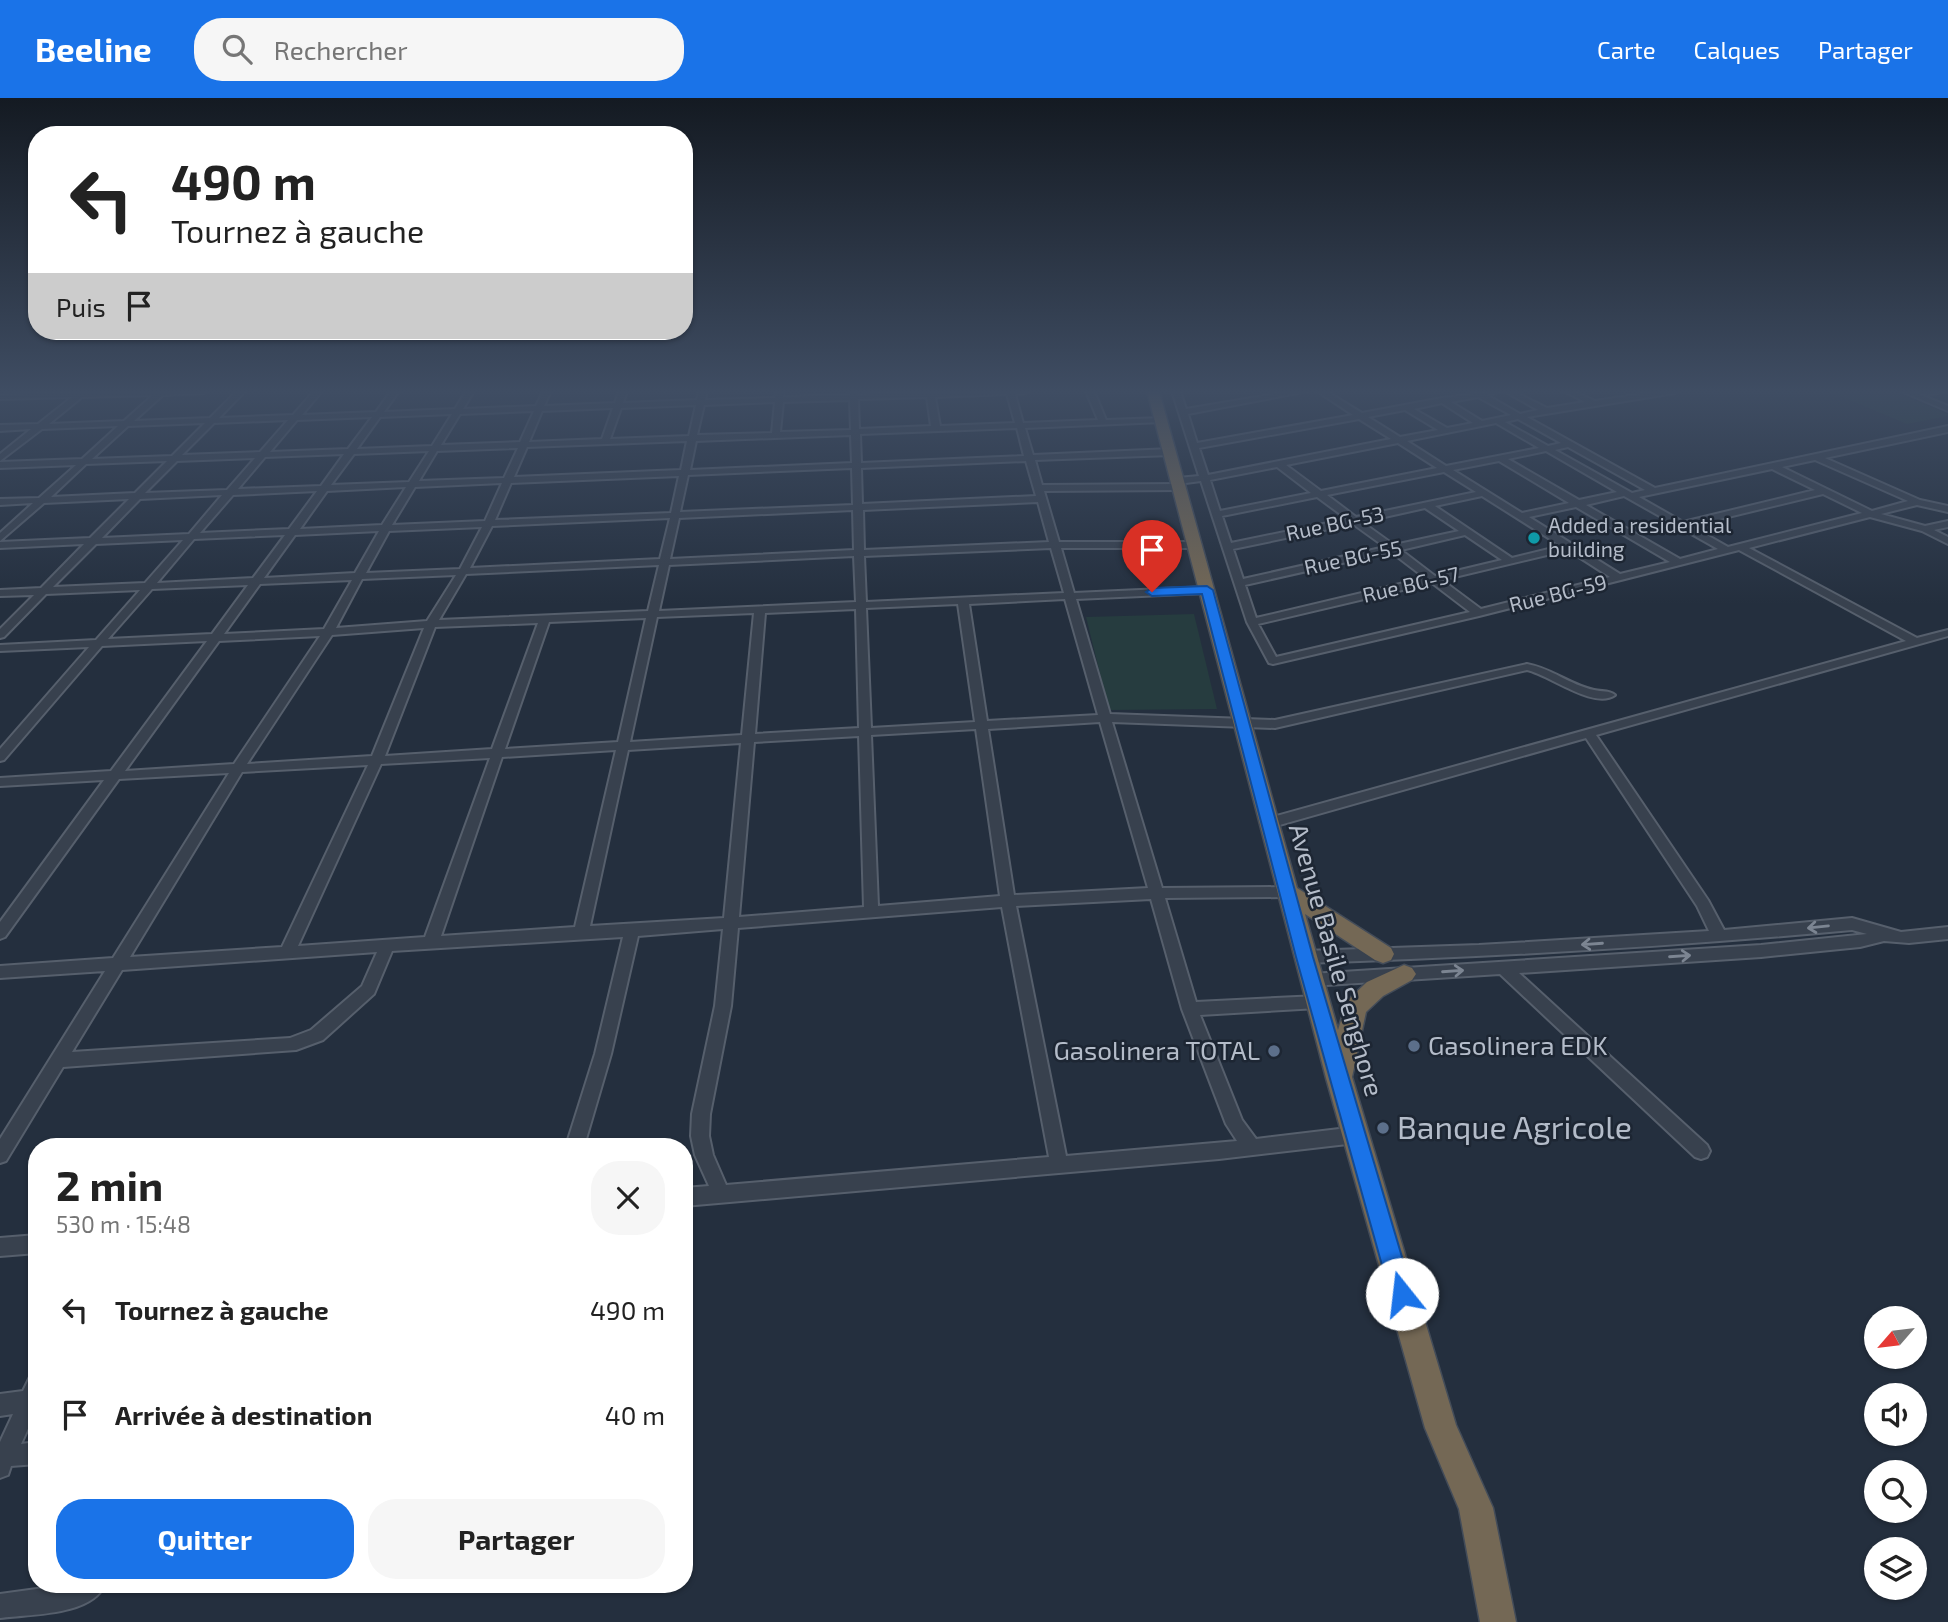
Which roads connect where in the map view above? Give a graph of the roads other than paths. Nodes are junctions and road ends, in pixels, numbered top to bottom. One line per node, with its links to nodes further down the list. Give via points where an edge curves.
1 (80, 462): 23 (street)
2 (83, 462): 41 (street)
3 (169, 462): 40 (street)
4 (254, 462): 35 (street)
5 (343, 462): 32 (street)
6 (426, 462): 31 (street)
7 (516, 462): 29 (street)
8 (686, 462): 27 (street)
9 (857, 462): 24 (street)
10 (931, 462): 24 (street)
11 (1031, 462): 37 (street)
12 (1174, 462): 30 (highway, Avenue Basile Senghore)
13 (1201, 462): 28 (street)
14 (1288, 462): 22 (street)
15 (1434, 462): 26 (street)
16 (1479, 462): 26 (street)
17 (1507, 462): 44 (street)
18 (1572, 462): 39 (street)
19 (1602, 462): 33 (street)
20 (1790, 462): 25 (street)
21 (1827, 462): 43 (street)
22 (1279, 464): 28 (street); 38 (street)
23 (0, 465)
24 (857, 466): 27 (street); 46 (street)
25 (1771, 466): 33 (street); 34 (street)
26 (1445, 469): 36 (street); 38 (street)
27 (684, 473): 29 (street); 50 (street)
28 (1206, 478): 30 (street); 48 (street)
29 (509, 480): 31 (street); 53 (street)
30 (1179, 484): 37 (street); 66 (highway, Avenue Basile Senghore)
31 (412, 485): 32 (street); 56 (street)
32 (324, 488): 35 (street); 58 (street)
33 (1653, 491): 39 (street)
34 (1824, 491): 49 (street); 55 (street)
35 (228, 492): 40 (street); 60 (street)
36 (1484, 493): 45 (street, Rue BG-53); 51 (street)
37 (1040, 494): 46 (street); 65 (street)
38 (1320, 494): 48 (street); 52 (street)
39 (1629, 494): 44 (street); 55 (street)
40 (136, 496): 41 (street); 62 (street)
41 (42, 500): 42 (street); 61 (street)
42 (0, 502)
43 (1917, 502): 47 (street); 49 (street, Rue BG-59)
44 (1578, 504): 51 (street); 75 (street)
45 (1427, 505): 52 (street, Rue BG-53); 59 (street)
46 (858, 507): 50 (street); 72 (street)
47 (1948, 509)
48 (1217, 514): 67 (street)
49 (1871, 514): 57 (street); 69 (street, Rue BG-59)
50 (675, 515): 53 (street); 74 (street)
51 (1521, 516): 68 (street)
52 (1355, 520): 67 (street, Rue BG-53); 70 (street)
53 (489, 523): 56 (street); 76 (street)
54 (1948, 524): 57 (street)
55 (1682, 525): 71 (street)
56 (386, 527): 58 (street); 77 (street)
57 (1925, 529): 63 (street)
58 (292, 531): 60 (street); 80 (street)
59 (1467, 532): 70 (street, Rue BG-55); 73 (street)
60 (190, 536): 62 (street); 82 (street)
61 (0, 538)
62 (92, 540): 64 (street); 84 (street)
63 (1948, 541)
64 (0, 545)
65 (1056, 545): 66 (street); 72 (street); 86 (street)
66 (1194, 545): 83 (highway, Avenue Basile Senghore)
67 (1228, 547): 81 (street)
68 (1570, 547): 73 (street, Rue BG-57); 78 (street)
69 (1742, 548): 71 (street, Rue BG-59); 100 (street)
70 (1393, 549): 79 (street); 81 (street, Rue BG-55)
71 (1728, 551): 75 (street, Rue BG-59)
72 (859, 553): 74 (street); 88 (street)
73 (1510, 561): 79 (street, Rue BG-57)
74 (665, 562): 76 (street); 91 (street)
75 (1679, 563): 78 (street, Rue BG-59)
76 (464, 570): 77 (street); 94 (street)
77 (360, 575): 80 (street); 95 (street)
78 (1619, 578): 90 (street, Rue BG-59)
79 (1434, 579): 90 (street); 93 (street, Rue BG-57)
80 (255, 580): 82 (street); 98 (street)
81 (1239, 583): 93 (street)
82 (148, 585): 84 (street); 101 (street)
83 (1207, 590): 86 (street); 106 (highway, Avenue Basile Senghore)
84 (44, 591): 85 (street); 97 (street)
85 (0, 593)
86 (1070, 595): 87 (street); 105 (street)
87 (963, 602): 88 (street); 107 (street)
88 (861, 605): 89 (street); 108 (street)
89 (760, 610): 91 (street); 110 (street)
90 (1479, 613): 93 (street, Rue BG-59, via 1279,661 1270,660)
91 (652, 615): 92 (street); 111 (street)
92 (544, 621): 94 (street); 112 (street)
93 (1252, 622)
94 (431, 624): 95 (street); 114 (street)
95 (328, 632): 98 (street); 115 (street)
96 (1948, 633): 99 (street)
97 (0, 635)
98 (215, 637): 101 (street); 116 (street)
99 (1934, 637): 100 (street); 102 (street)
100 (1916, 642): 109 (street)
101 (98, 643): 103 (street); 113 (street)
102 (1948, 645)
103 (0, 648)
104 (1609, 695): 106 (street, via 1587,694 1527,667 1275,724)
105 (1106, 718): 106 (street); 107 (street); 119 (street)
106 (1241, 724): 118 (highway, Avenue Basile Senghore)
107 (983, 725): 108 (street); 121 (street)
108 (865, 732): 110 (street); 122 (street)
109 (1590, 735): 118 (street); 128 (street)
110 (748, 739): 111 (street); 123 (street)
111 (623, 746): 112 (street); 125 (street)
112 (498, 753): 114 (street); 130 (street)
113 (0, 757)
114 (377, 760): 115 (street); 132 (street)
115 (238, 768): 116 (street); 134 (street)
116 (115, 775): 117 (street); 126 (street)
117 (0, 782)
118 (1269, 823): 120 (highway, Avenue Basile Senghore)
119 (1157, 893): 120 (street); 121 (street); 139 (street)
120 (1288, 893): 133 (highway, via 1353,939); 138 (highway, Avenue Basile Senghore)
121 (1008, 901): 122 (street); 147 (street)
122 (871, 912): 123 (street)
123 (731, 922): 124 (street); 148 (street, via 723,1006 709,1064 700,1136)
124 (632, 931): 125 (street); 143 (street)
125 (581, 932): 130 (street)
126 (0, 933)
127 (1948, 933): 129 (street, via 1906,938)
128 (1719, 935): 129 (street, one-way to 128, via 1852,924); 133 (street, one-way to 133)
129 (1884, 935): 135 (street, one-way to 129, via 1761,951)
130 (431, 942): 131 (street)
131 (387, 945): 132 (street); 140 (street, via 368,990 308,1040 290,1045)
132 (287, 952): 134 (street)
133 (1383, 954): 138 (street)
134 (118, 964): 136 (street); 140 (street)
135 (1504, 968): 137 (street, one-way to 135); 145 (street)
136 (0, 971)
137 (1404, 974): 138 (street); 141 (highway, via 1376,989 1355,1008)
138 (1311, 980): 139 (street); 141 (highway, Avenue Basile Senghore)
139 (1190, 1009): 144 (street, via 1235,1124)
140 (58, 1060): 146 (street)
141 (1339, 1078): 142 (highway, Avenue Basile Senghore)
142 (1356, 1135): 144 (street); 159 (highway, Avenue Basile Senghore, via 1441,1428 1476,1508)
143 (577, 1138)
144 (1252, 1147): 147 (street)
145 (1701, 1151)
146 (0, 1155)
147 (1059, 1164): 148 (street)
148 (721, 1194): 149 (street)
149 (693, 1197)
150 (28, 1245): 151 (street)
151 (0, 1247)
152 (28, 1395): 154 (street)
153 (28, 1404): 156 (street)
154 (0, 1405)
155 (28, 1455): 156 (street)
156 (3, 1461)
157 (80, 1593): 158 (street)
158 (0, 1606)
159 (1498, 1622)

